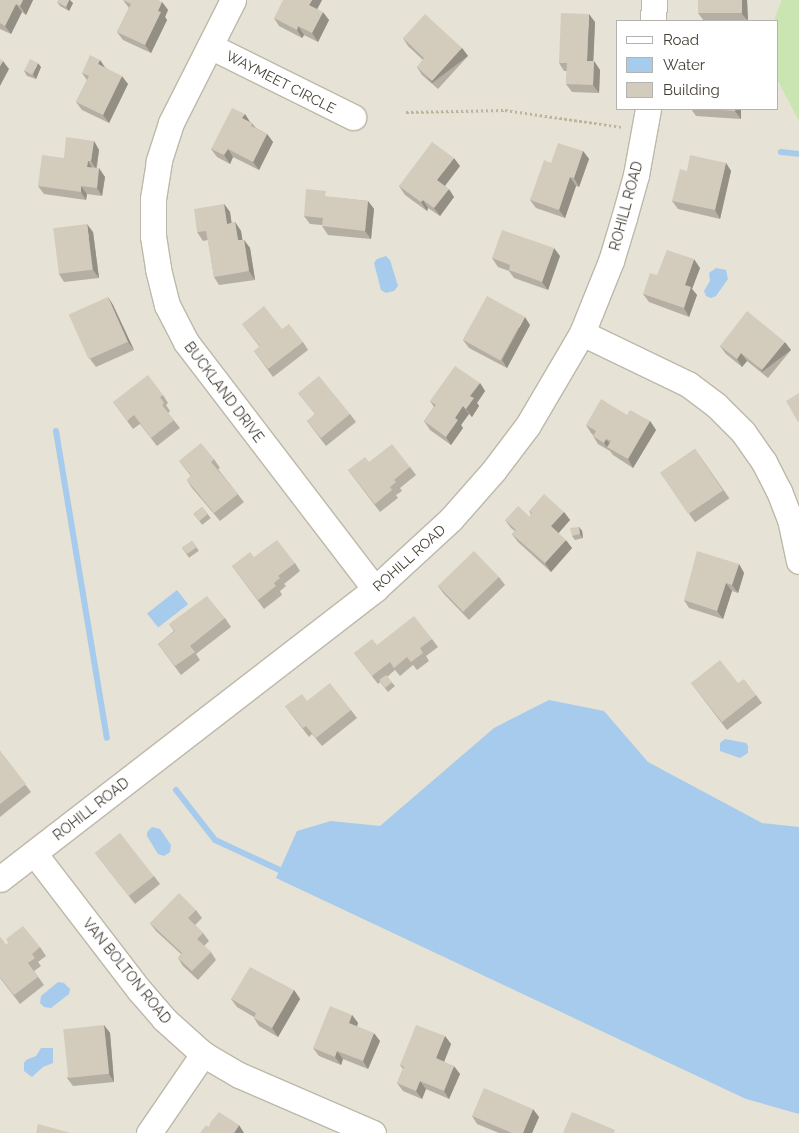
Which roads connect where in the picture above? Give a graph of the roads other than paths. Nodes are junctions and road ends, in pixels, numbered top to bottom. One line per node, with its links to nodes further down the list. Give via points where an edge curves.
1 (233, 0): 4 (street, BUCKLAND DRIVE)
2 (654, 0): 3 (street)
3 (653, 20)
4 (210, 46): 6 (street, WAYMEET CIRCLE); 9 (street, BUCKLAND DRIVE, via 171,123 154,189 153,236 167,305 186,342 211,377)
5 (648, 110): 7 (street, ROHILL ROAD, via 624,218 611,261)
6 (353, 118)
7 (582, 333): 8 (street, via 688,384 716,405 743,432 779,491 790,519); 9 (street, ROHILL ROAD, via 528,425 494,470 451,519)
8 (799, 561)
9 (375, 588): 10 (street, ROHILL ROAD)
10 (34, 853): 11 (street, ROHILL ROAD); 12 (street, VAN BOLTON ROAD, via 140,991 164,1019)
11 (0, 879)
12 (203, 1054): 13 (street); 14 (street, VAN BOLTON ROAD, via 239,1076)
13 (149, 1133)
14 (373, 1133)

